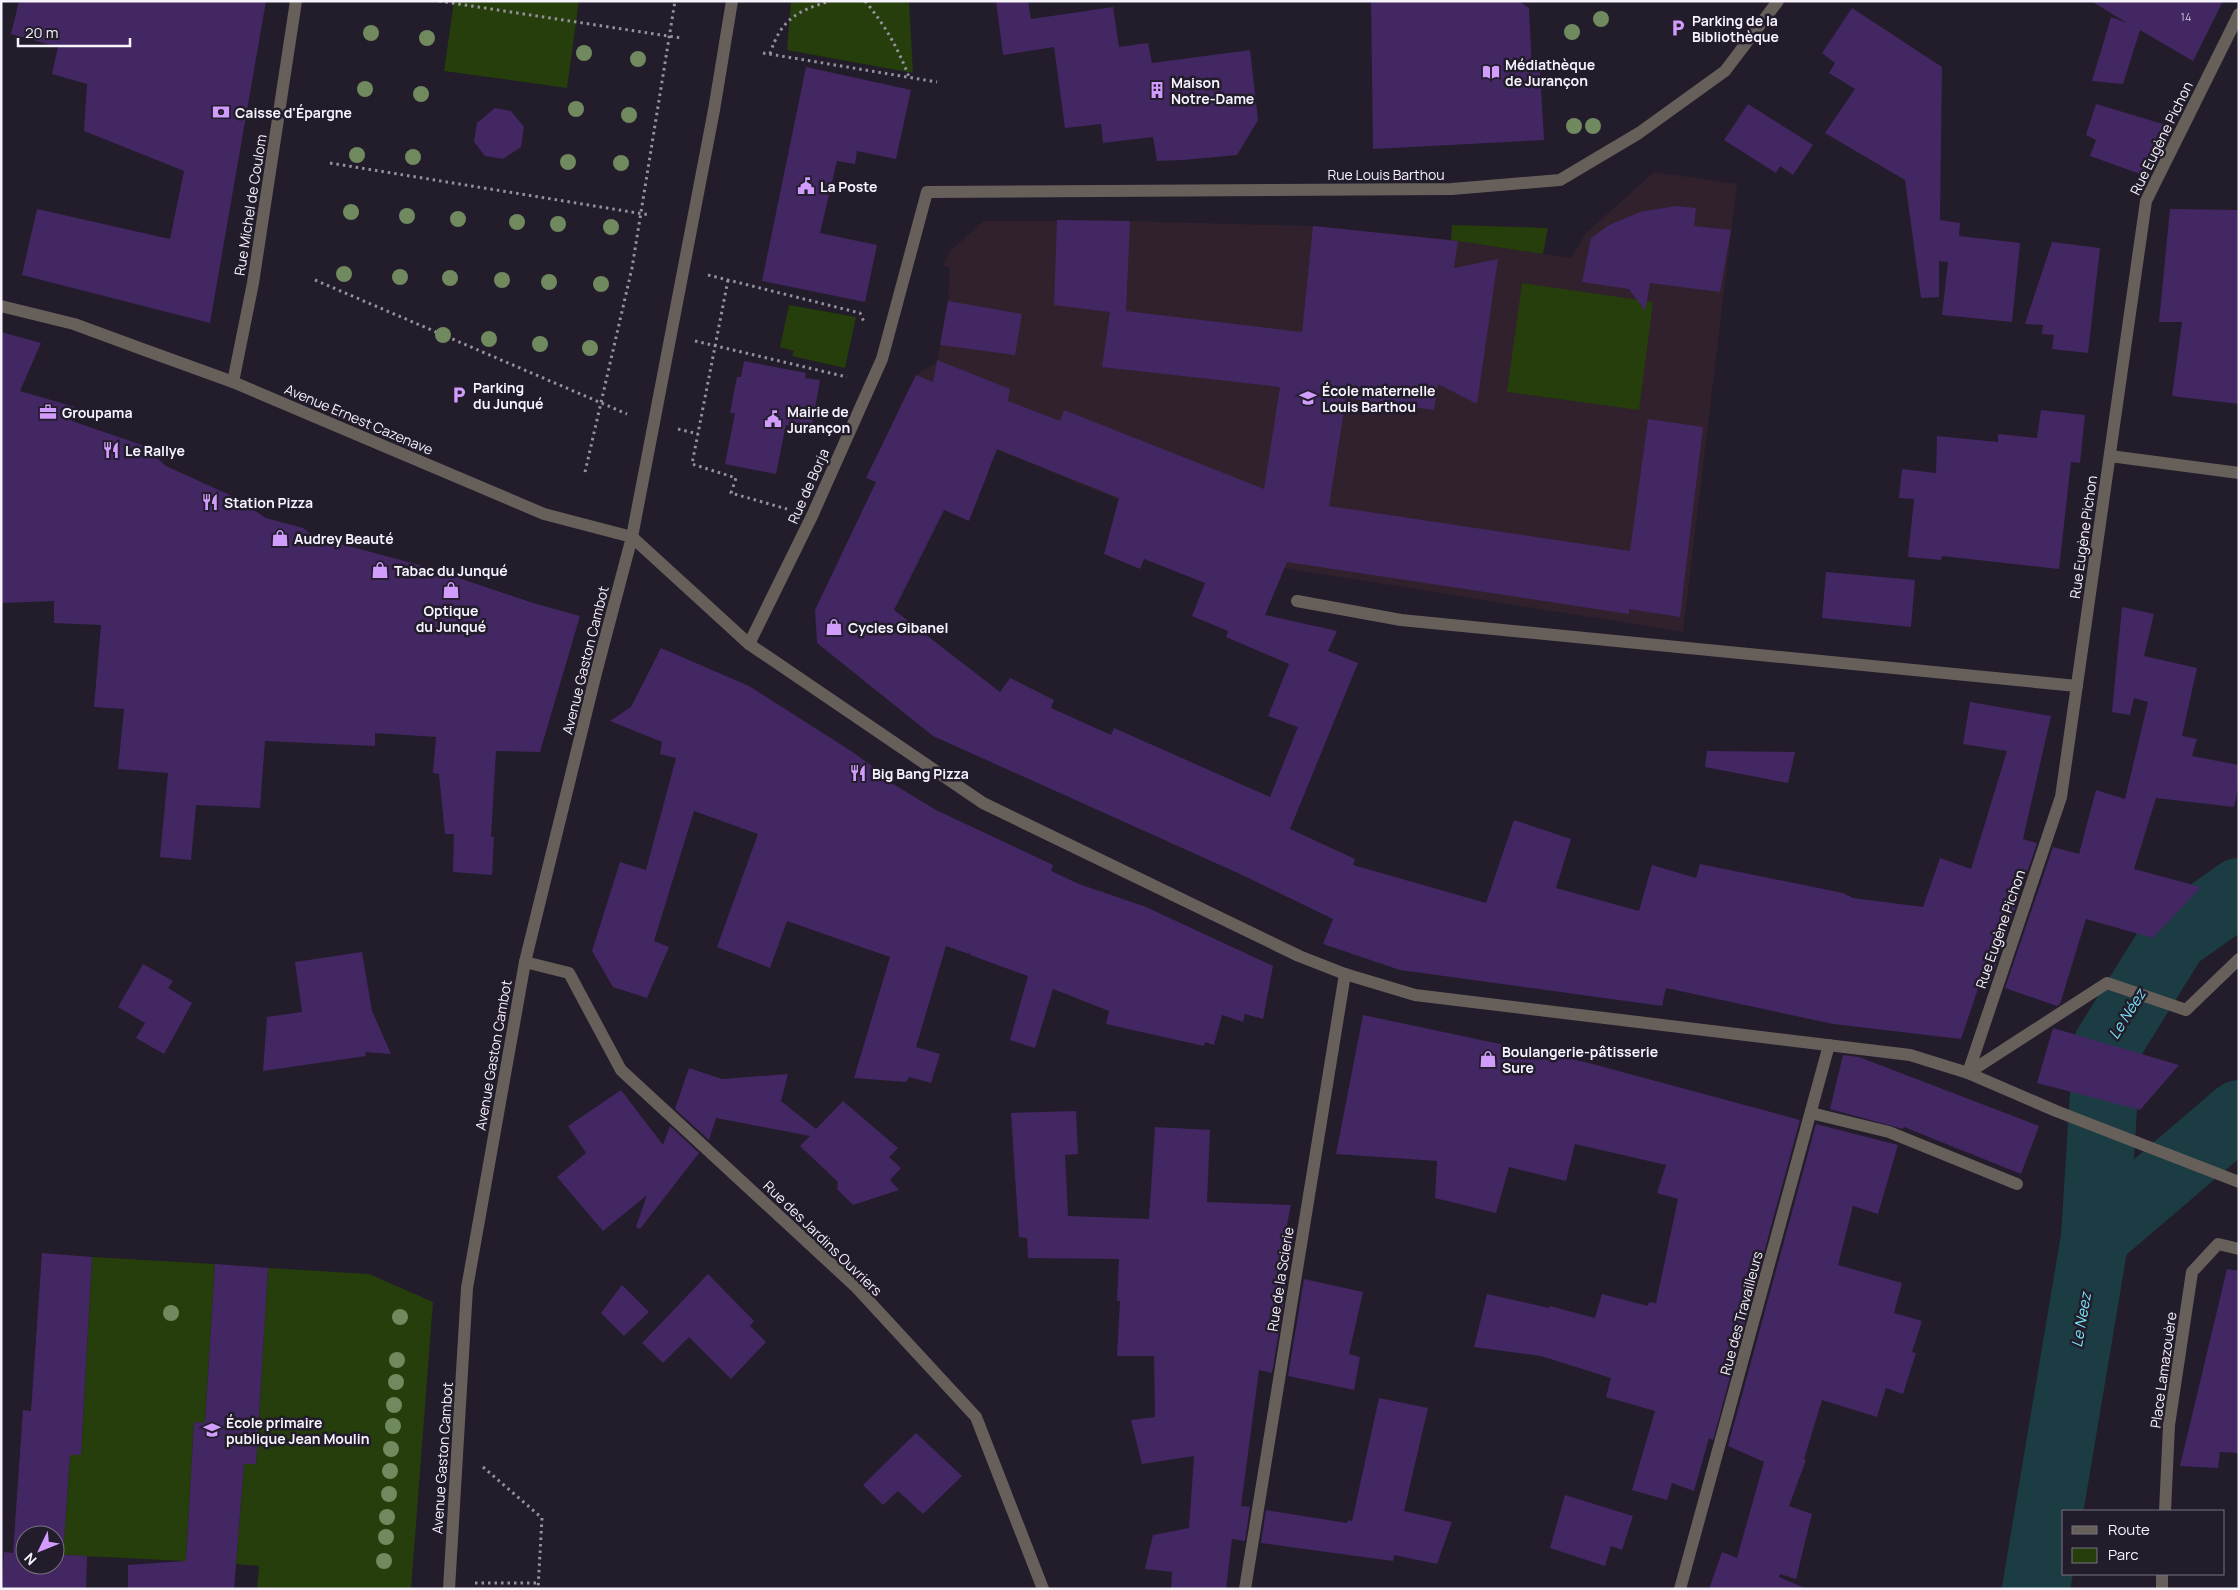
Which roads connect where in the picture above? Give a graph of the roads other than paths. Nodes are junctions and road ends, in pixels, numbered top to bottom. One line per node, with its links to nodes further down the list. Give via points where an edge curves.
1 (296, 1): 7 (street, Rue Michel de Coulom, via 253,283)
2 (732, 1): 10 (street, Avenue Gaston Cambot)
3 (1778, 1): 5 (street, Rue Louis Barthou, via 1725,71 1639,133 1560,180 1452,189)
4 (2239, 14): 8 (street, Rue Eugène Pichon, via 2146,201)
5 (927, 192): 12 (street, Rue de Borja, via 882,359)
6 (1, 306): 7 (street, Avenue Ernest Cazenave, via 74,324)
7 (233, 382): 10 (street, Avenue Ernest Cazenave, via 544,514)
8 (2110, 456): 9 (street); 13 (street, Rue Eugène Pichon)
9 (2239, 473)
10 (632, 537): 12 (street); 15 (street, Avenue Gaston Cambot)
11 (1297, 601): 13 (street, via 1401,620)
12 (750, 644): 16 (street, via 984,803 1299,956)
13 (2077, 686): 18 (street, Rue Eugène Pichon, via 2061,797)
14 (2239, 959): 18 (street, via 2186,1010 2107,984)
15 (525, 962): 25 (street, Avenue Gaston Cambot, via 467,1288); 26 (street, Rue des Jardins Ouvriers, via 569,973 621,1070 855,1286 976,1416)
16 (1345, 974): 17 (street, via 1415,995); 27 (street, Rue de la Scierie)
17 (1829, 1045): 18 (street, via 1910,1055); 19 (street, Rue des Travailleurs)
18 (1968, 1073): 20 (street)
19 (1811, 1113): 21 (street, via 1889,1132); 28 (street, Rue des Travailleurs)
20 (2239, 1182)
21 (2017, 1184)
22 (2239, 1249): 23 (street, Place Lamazouère, via 2218,1244 2192,1272 2169,1425)
23 (2165, 1510)
24 (2162, 1575): 29 (street)
25 (449, 1586)
26 (1043, 1589)
27 (1245, 1589)
28 (1680, 1589)
29 (2162, 1589)

